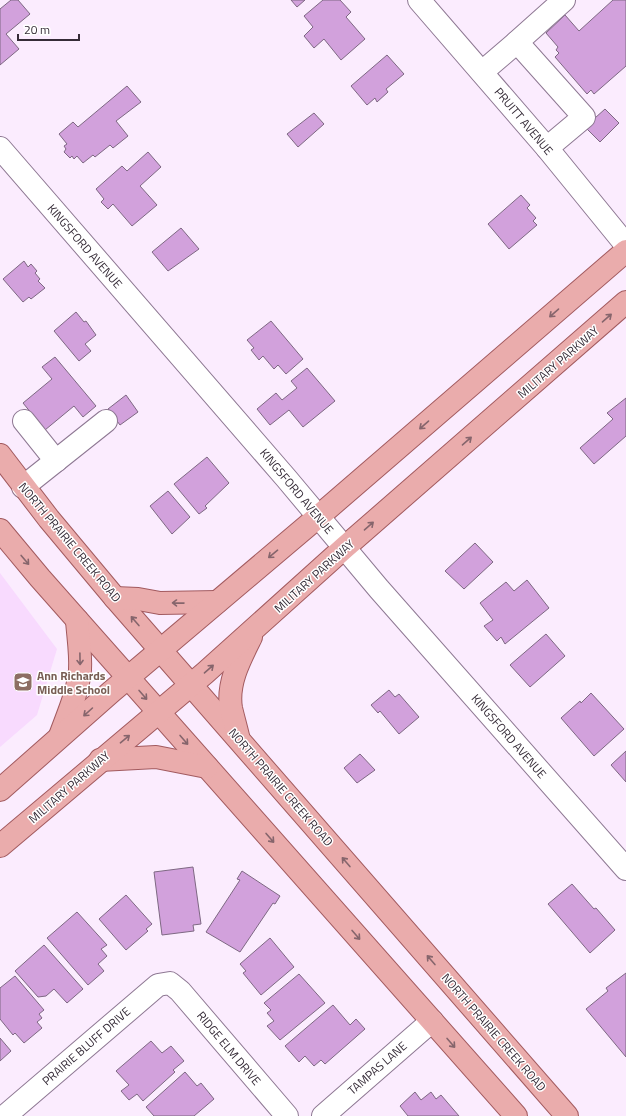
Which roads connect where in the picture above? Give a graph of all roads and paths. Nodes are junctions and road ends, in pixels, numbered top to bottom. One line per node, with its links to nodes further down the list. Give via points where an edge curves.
1 (419, 0): 4 (street, PRUITT AVENUE)
2 (564, 0): 3 (street)
3 (517, 42): 4 (street); 6 (street, via 584,117)
4 (482, 72): 6 (street, PRUITT AVENUE)
5 (0, 148): 15 (street, KINGSFORD AVENUE)
6 (547, 148): 7 (street, PRUITT AVENUE)
7 (626, 245)
8 (626, 251): 15 (main road, one-way to 15)
9 (626, 302): 17 (main road, MILITARY PARKWAY, one-way to 9)
10 (24, 421): 13 (street)
11 (106, 421): 13 (street)
12 (0, 455): 14 (main road, NORTH PRAIRIE CREEK ROAD)
13 (56, 461): 14 (street)
14 (23, 487): 18 (main road, NORTH PRAIRIE CREEK ROAD)
15 (319, 516): 17 (street, KINGSFORD AVENUE); 19 (main road, one-way to 19)
16 (0, 530): 20 (main road, one-way to 20)
17 (344, 548): 21 (main road, MILITARY PARKWAY); 32 (street, KINGSFORD AVENUE)
18 (115, 598): 19 (main road, one-way to 18, via 160,603); 22 (main road, NORTH PRAIRIE CREEK ROAD, one-way to 18)
19 (217, 602): 22 (main road)
20 (77, 620): 23 (main road); 26 (main road, one-way to 26, via 80,670)
21 (254, 630): 24 (main road, MILITARY PARKWAY, one-way to 21); 27 (main road, via 239,661 231,693 231,707)
22 (161, 651): 23 (main road); 24 (main road, NORTH PRAIRIE CREEK ROAD)
23 (129, 678): 25 (main road, one-way to 25); 26 (main road, one-way to 26)
24 (191, 685): 25 (main road, MILITARY PARKWAY); 27 (main road, NORTH PRAIRIE CREEK ROAD)
25 (158, 711): 28 (main road, MILITARY PARKWAY, one-way to 25); 29 (main road, one-way to 29)
26 (60, 738): 30 (main road)
27 (239, 739): 39 (main road, NORTH PRAIRIE CREEK ROAD, one-way to 27)
28 (100, 760): 29 (main road, via 156,757); 31 (main road, MILITARY PARKWAY)
29 (207, 767): 34 (main road, one-way to 34)
30 (0, 790)
31 (0, 846)
32 (626, 869)
33 (170, 983): 35 (street, PRAIRIE BLUFF DRIVE, via 158,984); 36 (street, RIDGE ELM DRIVE, via 180,991)
34 (432, 1021): 37 (street, TAMPAS LANE); 38 (main road, one-way to 38)
35 (5, 1116)
36 (287, 1116)
37 (323, 1116)
38 (516, 1116)
39 (567, 1116)

